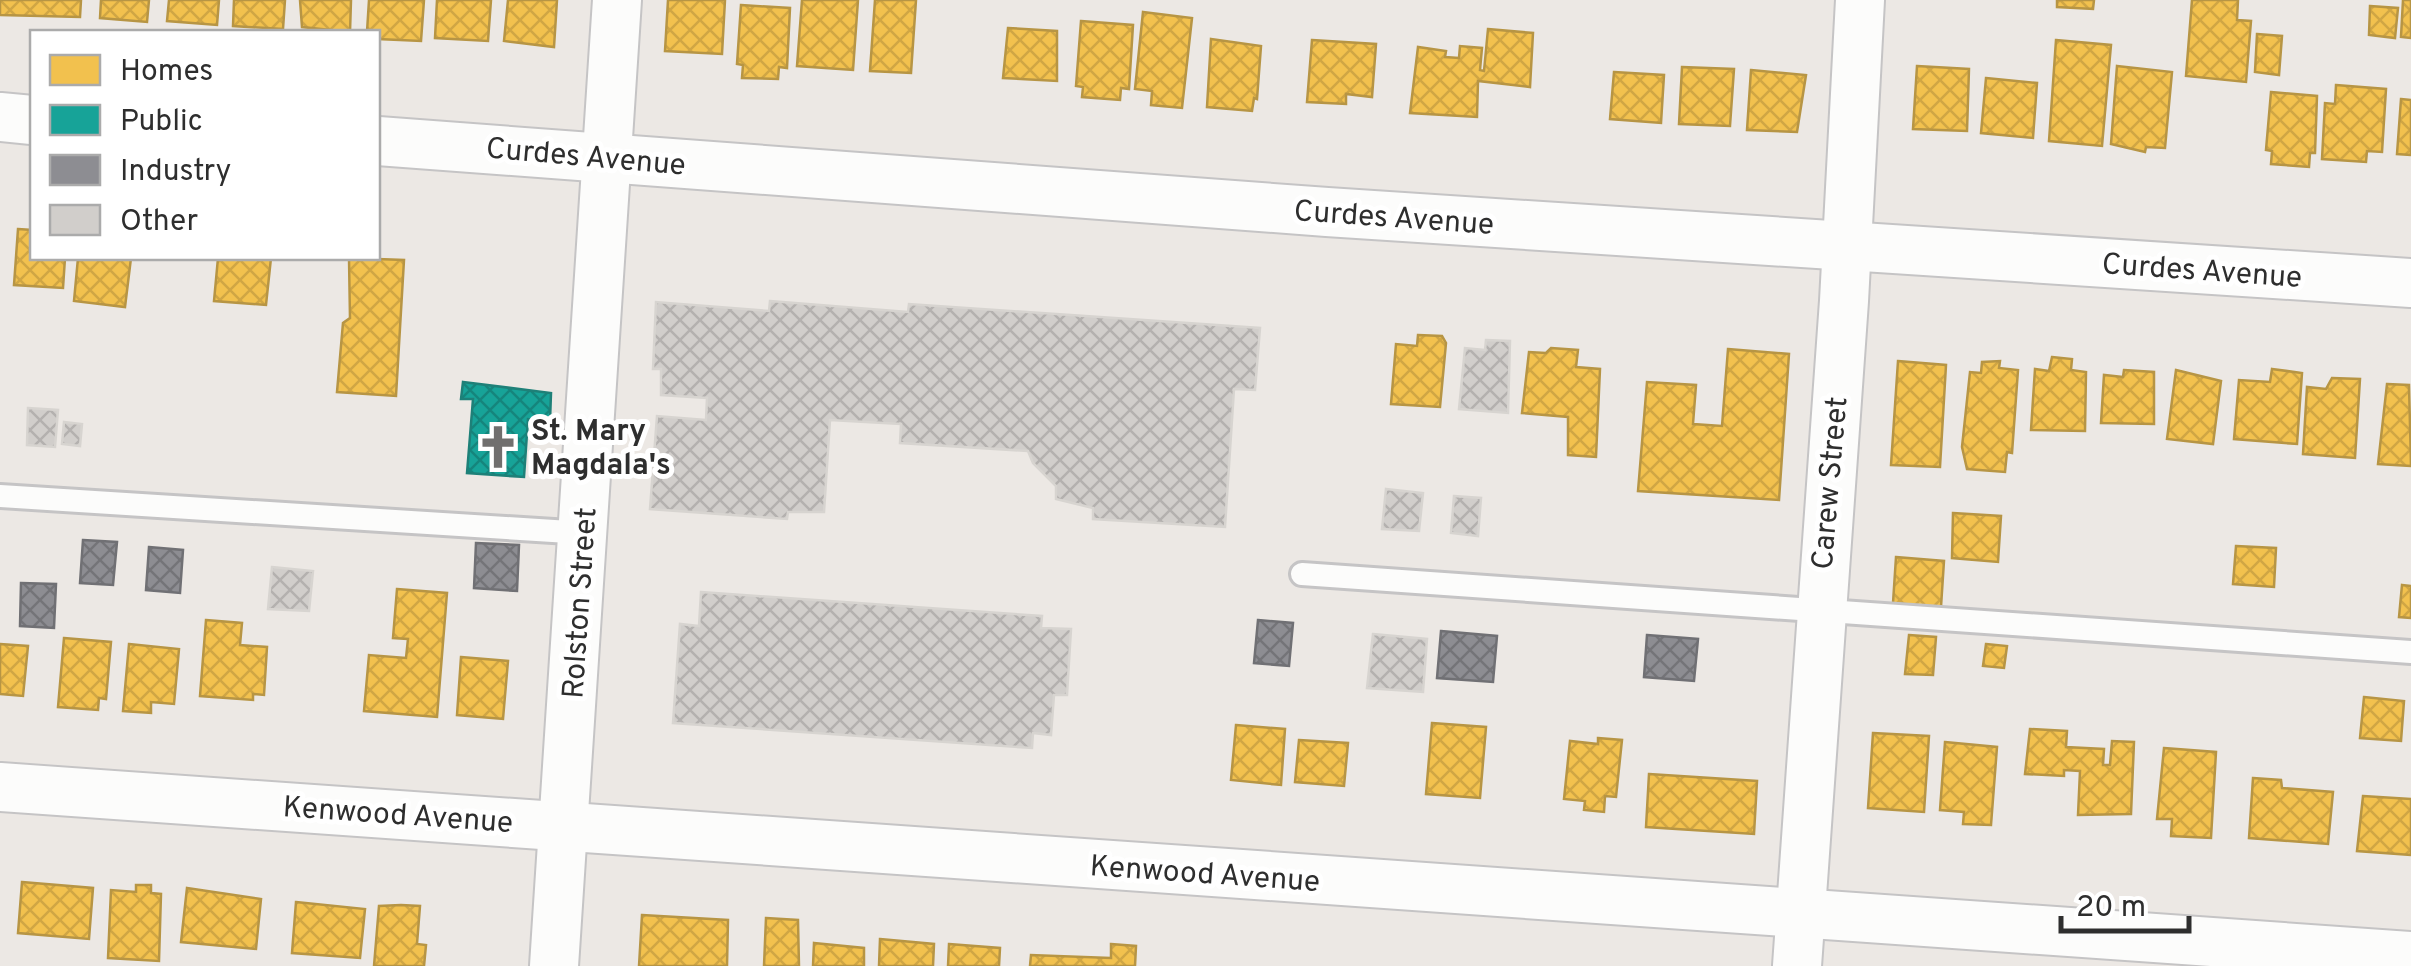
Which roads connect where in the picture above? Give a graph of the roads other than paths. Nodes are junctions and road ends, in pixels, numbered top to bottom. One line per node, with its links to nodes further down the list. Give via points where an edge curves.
1 (617, 0): 6 (street, Rolston Street)
2 (1860, 0): 7 (street, Carew Street)
3 (0, 118): 4 (street)
4 (30, 120)
5 (380, 141): 6 (street, Curdes Avenue)
6 (605, 157): 7 (street, Curdes Avenue); 10 (street, Rolston Street)
7 (1846, 248): 8 (street, Curdes Avenue); 12 (street, Carew Street)
8 (2411, 283)
9 (0, 496): 10 (lane)
10 (586, 533): 15 (street, Rolston Street)
11 (1302, 574): 12 (lane)
12 (1819, 612): 13 (lane); 16 (street, Carew Street)
13 (2411, 652)
14 (0, 787): 15 (street, Kenwood Avenue)
15 (561, 824): 16 (street, Kenwood Avenue); 18 (street, Rolston Street)
16 (1798, 919): 17 (street, Kenwood Avenue); 19 (street, Carew Street)
17 (2411, 956)
18 (554, 966)
19 (1796, 966)

